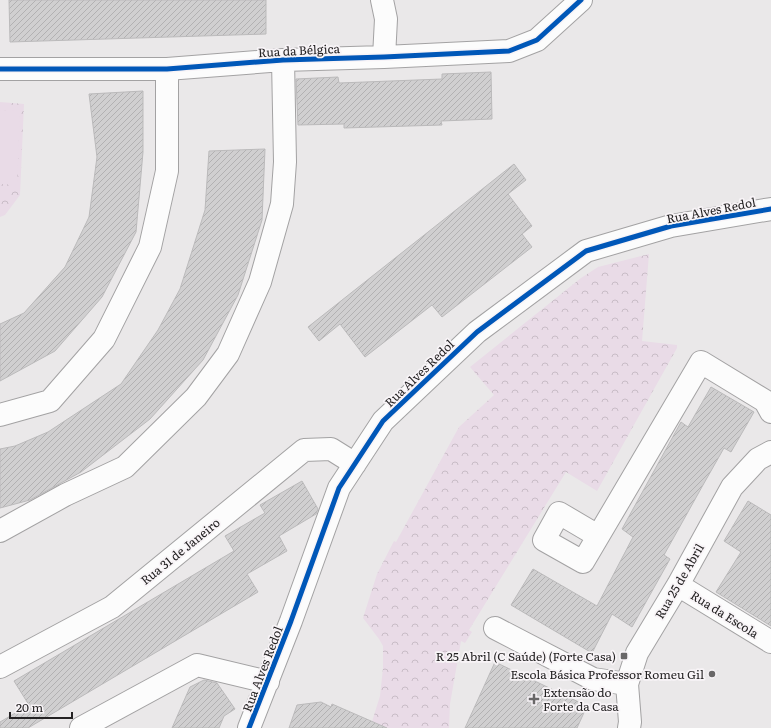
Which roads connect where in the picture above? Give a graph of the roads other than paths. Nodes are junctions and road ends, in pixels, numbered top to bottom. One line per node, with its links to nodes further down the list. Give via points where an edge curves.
1 (382, 0): 3 (street, via 386,19)
2 (581, 0): 3 (street, Rua da Bélgica, via 537,40 509,51)
3 (384, 57): 4 (street, Rua da Bélgica)
4 (283, 60): 6 (street, Rua da Bélgica); 12 (street, via 285,162 282,204 260,282 228,354 196,397 125,467 65,495)
5 (0, 69): 6 (street, Rua da Bélgica)
6 (167, 69): 9 (street, via 167,171 150,247 104,339 50,401)
7 (771, 209): 11 (street, Rua Alves Redol, via 671,226 586,252 477,332 383,421)
8 (771, 412): 13 (street, via 765,401 701,362)
9 (0, 415)
10 (771, 452): 14 (street, Rua 25 de Abril, via 758,459 732,487)
11 (355, 464): 17 (street, Rua 31 de Janeiro, via 332,449 304,450 112,606); 18 (street, Rua Alves Redol, via 339,488)
12 (0, 531)
13 (598, 536)
14 (678, 585): 16 (street, Rua da Escola); 19 (street, Rua 25 de Abril, via 637,653)
15 (495, 628): 19 (street, via 593,679)
16 (771, 642)
17 (0, 667)
18 (268, 682): 20 (street, via 197,665); 21 (street, Rua Alves Redol)
19 (627, 684): 22 (street, Rua 25 de Abril)
20 (81, 728)
21 (249, 728)
22 (629, 728)

